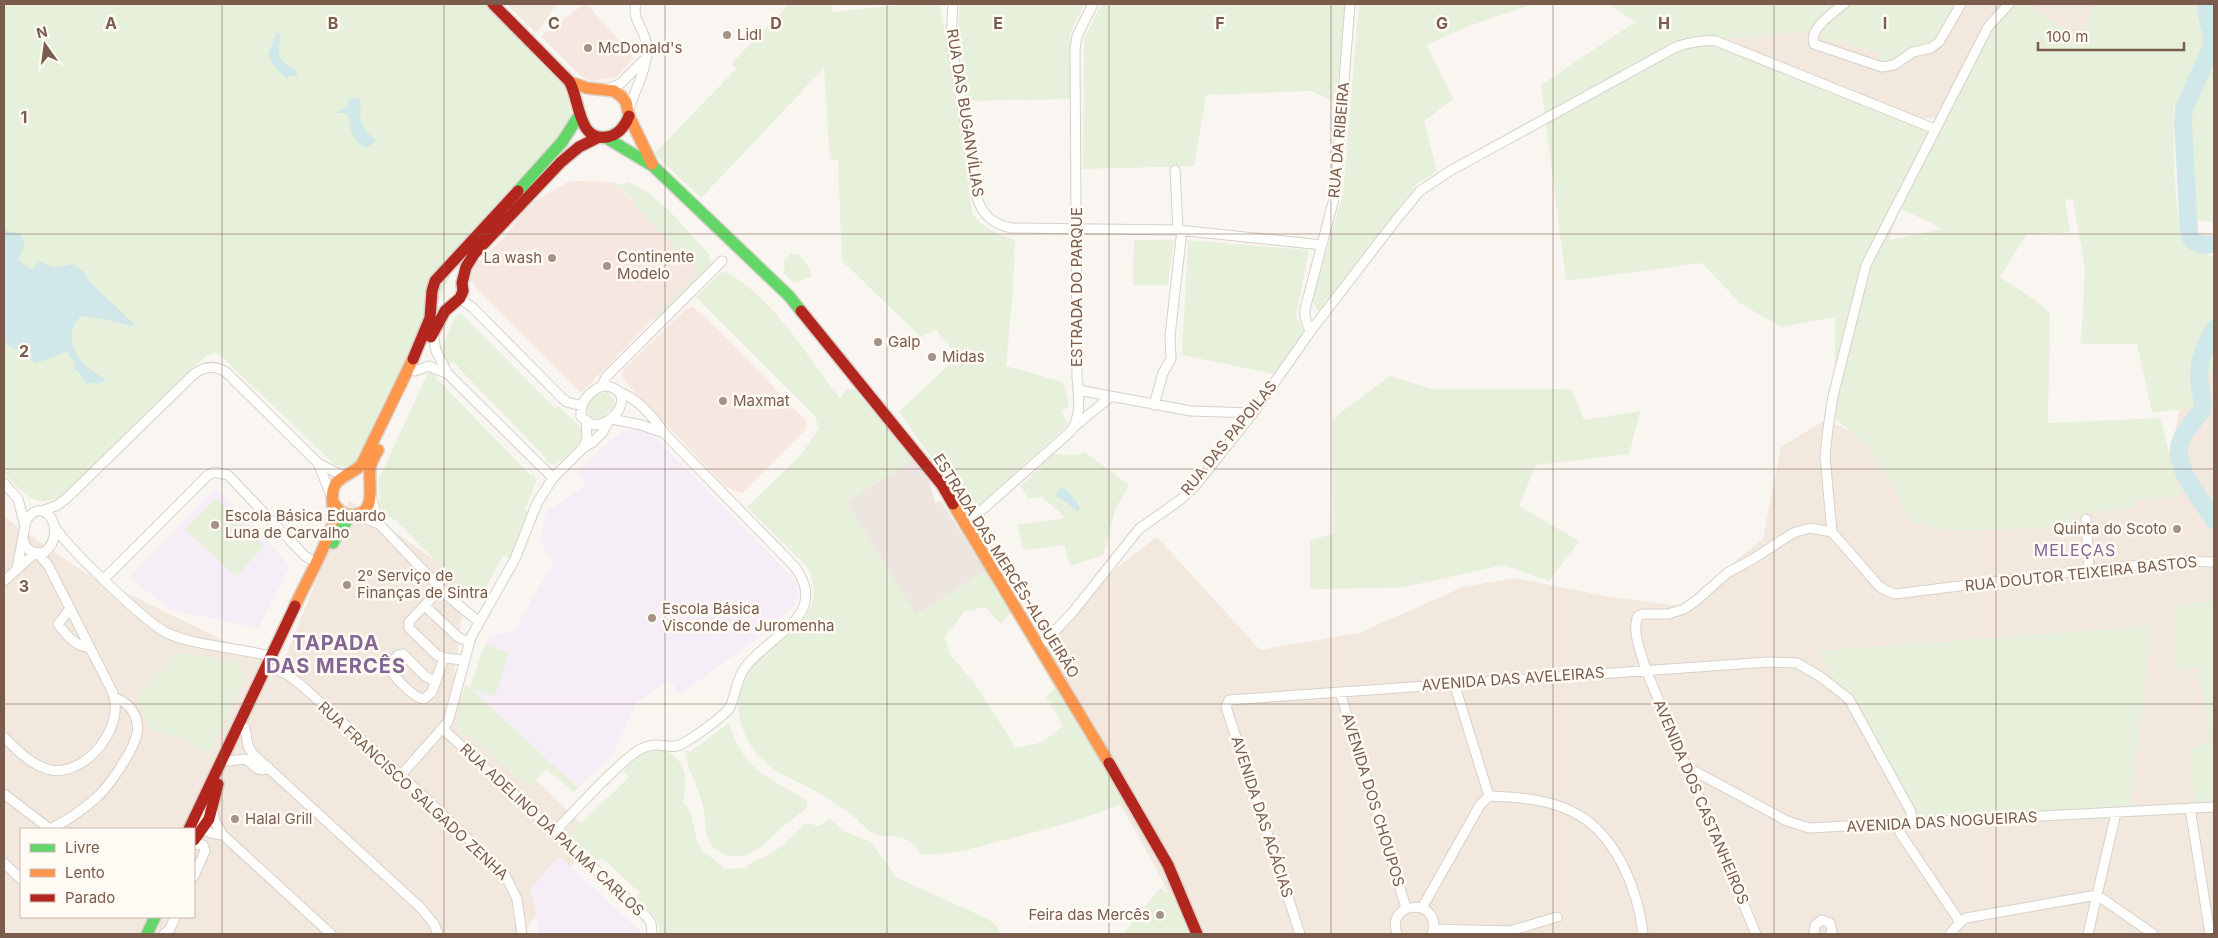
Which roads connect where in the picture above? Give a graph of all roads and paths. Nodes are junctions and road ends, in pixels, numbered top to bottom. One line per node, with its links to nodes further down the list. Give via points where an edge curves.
1 (493, 4): 10 (street, ESTRADA DAS MERCÊS-ALGUEIRÃO)
2 (636, 4): 9 (street, via 635,14 647,43)
3 (953, 4): 18 (street, RUA DAS BUGANVÍLIAS, via 951,39 976,197 982,212 1011,228)
4 (1093, 4): 18 (street, ESTRADA DO PARQUE, via 1077,36 1075,50)
5 (1350, 4): 20 (street, RUA DA RIBEIRA, via 1335,195)
6 (1844, 4): 7 (street, via 1816,30 1814,44 1882,67 1894,65 1913,52 1935,46)
7 (1961, 4)
8 (2009, 4): 14 (street, via 1988,27)
9 (647, 56): 11 (street, via 620,84); 13 (street)
10 (570, 82): 11 (street, ESTRADA DAS MERCÊS-ALGUEIRÃO); 12 (street, ESTRADA DAS MERCÊS-ALGUEIRÃO)
11 (602, 89): 12 (street, via 586,97); 13 (street, ESTRADA DAS MERCÊS-ALGUEIRÃO, via 621,96)
12 (580, 112): 15 (street, ESTRADA DAS MERCÊS-ALGUEIRÃO, via 586,129); 22 (street, via 568,135)
13 (629, 113): 15 (street, via 621,131 614,136); 16 (street, ESTRADA DAS MERCÊS-ALGUEIRÃO)
14 (1935, 129): 26 (street, RUA DAS PAPOILAS, via 1716,41 1686,43 1434,180 1420,191 1396,220); 58 (street, via 1871,252 1860,288 1833,396 1827,438 1825,457)
15 (602, 137): 16 (street, ESTRADA DAS MERCÊS-ALGUEIRÃO); 23 (street, via 569,154 516,209 470,259)
16 (653, 166): 55 (street, ESTRADA DAS MERCÊS-ALGUEIRÃO, via 789,296 930,468)
17 (1175, 170): 19 (street)
18 (1076, 230): 19 (street); 32 (street, ESTRADA DO PARQUE)
19 (1180, 230): 20 (street); 36 (street, via 1170,336 1171,359 1163,373)
20 (1322, 246): 26 (street, RUA DA RIBEIRA, via 1305,309)
21 (722, 260): 28 (street)
22 (443, 274): 23 (street, via 450,274); 24 (street, via 432,284)
23 (462, 283): 25 (street, via 463,291)
24 (432, 296): 25 (street, via 444,305); 44 (street, via 425,333 362,464)
25 (456, 302): 27 (street, via 442,315); 35 (street, via 473,308 567,402)
26 (1310, 332): 37 (street, RUA DAS PAPOILAS)
27 (433, 333): 29 (street); 30 (street, via 436,351)
28 (620, 364): 31 (street, via 606,377); 33 (street, via 616,374)
29 (415, 371): 30 (street, via 429,366); 47 (street, via 372,462)
30 (448, 374): 45 (street)
31 (602, 386): 33 (street); 35 (street, via 589,395)
32 (1078, 390): 34 (street); 40 (street, ESTRADA DO PARQUE)
33 (618, 391): 38 (street, via 622,404); 41 (street, via 632,398)
34 (1109, 398): 36 (street); 40 (street)
35 (582, 406): 39 (street, via 581,417)
36 (1154, 406): 37 (street, via 1191,412)
37 (1253, 413): 76 (street, RUA DAS PAPOILAS, via 1194,486 1139,529 1057,630)
38 (610, 421): 39 (street, via 593,425); 41 (street, via 641,425); 42 (street, via 593,442)
39 (586, 422): 42 (street, via 587,440)
40 (1075, 426): 55 (street)
41 (666, 434): 106 (street, via 795,568 804,583 806,599 799,615 744,669 736,683 729,709 682,745 658,744 641,748)
42 (583, 448): 45 (street)
43 (318, 463): 44 (street); 48 (street, via 227,373 210,367 194,374); 50 (street)
44 (348, 476): 47 (street, via 360,477); 50 (street, via 336,482)
45 (554, 478): 73 (street, via 537,503 515,559)
46 (4, 483): 49 (street)
47 (371, 493): 52 (street, via 367,508); 54 (street)
48 (68, 497): 51 (street); 56 (street)
49 (18, 499): 51 (street); 57 (street)
50 (332, 499): 52 (street, via 343,513); 63 (street, via 333,525)
51 (41, 511): 56 (street, via 52,516); 57 (street, via 29,516)
52 (355, 515): 54 (street); 79 (street, via 340,529)
53 (2086, 518): 67 (street)
54 (379, 524): 70 (street)
55 (966, 524): 76 (street, ESTRADA DAS MERCÊS-ALGUEIRÃO)
56 (55, 525): 60 (street, RUA FRANCISCO SALGADO ZENHA); 61 (street)
57 (25, 527): 59 (street)
58 (1832, 532): 67 (street, RUA DOUTOR TEIXEIRA BASTOS, via 1878,585 1895,594); 80 (street, via 1810,528 1792,533 1727,572 1684,609 1668,614 1638,616 1636,629)
59 (23, 538): 62 (street, via 26,548); 66 (street)
60 (70, 545): 61 (street); 68 (street, RUA FRANCISCO SALGADO ZENHA)
61 (50, 548): 62 (street); 65 (street)
62 (36, 553): 65 (street); 66 (street)
63 (315, 562): 68 (street, via 305,556 228,475 214,472); 79 (street)
64 (2214, 562): 67 (street, RUA DOUTOR TEIXEIRA BASTOS, via 2181,561)
65 (48, 565): 72 (street)
66 (17, 568): 69 (street)
67 (2089, 570)
68 (104, 578): 79 (street, RUA FRANCISCO SALGADO ZENHA, via 170,634)
69 (4, 581)
70 (441, 588): 71 (street); 73 (street)
71 (425, 606): 74 (street, via 458,637); 77 (street, via 409,622 408,628)
72 (70, 609): 75 (street); 75 (street, via 58,624 78,644)
73 (480, 621): 74 (street)
74 (469, 642): 78 (street)
75 (89, 646): 84 (street)
76 (1039, 647): 128 (street, ESTRADA DAS MERCÊS-ALGUEIRÃO, via 1168,865)
77 (444, 658): 78 (street); 81 (street)
78 (465, 660): 87 (street, via 452,715)
79 (272, 662): 86 (street); 92 (street, RUA FRANCISCO SALGADO ZENHA); 95 (street)
80 (1646, 670): 82 (street, AVENIDA DAS AVELEIRAS); 90 (street, AVENIDA DOS CASTANHEIROS); 100 (street, AVENIDA DAS AVELEIRAS, via 1797,663 1849,699)
81 (436, 682): 81 (street, via 425,676 403,654 389,666 420,699 430,695)
82 (1454, 683): 83 (street, AVENIDA DAS AVELEIRAS); 94 (street)
83 (1340, 692): 85 (street, AVENIDA DAS AVELEIRAS); 114 (street, AVENIDA DOS CHOUPOS)
84 (115, 698): 88 (street, via 111,731 89,757 68,769 53,770 38,765); 103 (street, via 126,702 137,722 137,733 128,755 95,798)
85 (1229, 700): 129 (street, AVENIDA DAS ACÁCIAS, via 1226,707)
86 (245, 728): 89 (street); 91 (street, via 249,749)
87 (444, 730): 92 (street); 106 (street, RUA ADELINO DA PALMA CARLOS)
88 (4, 737)
89 (229, 761): 91 (street, via 245,759 258,770); 97 (street, via 214,793)
90 (1686, 766): 101 (street, AVENIDA DAS NOGUEIRAS, via 1796,825 1809,828); 132 (street, AVENIDA DOS CASTANHEIROS)
91 (269, 768): 125 (street, via 421,908)
92 (401, 776): 126 (street, RUA FRANCISCO SALGADO ZENHA, via 504,873 517,899)
93 (4, 794): 102 (street)
94 (1489, 796): 115 (street, via 1480,805); 131 (street, via 1535,800 1571,810 1596,826 1628,878)
95 (200, 806): 104 (street); 105 (street)
96 (2214, 807): 98 (street, AVENIDA DAS NOGUEIRAS)
97 (212, 808): 105 (street); 107 (street)
98 (2190, 808): 99 (street, AVENIDA DAS NOGUEIRAS); 138 (street)
99 (2116, 813): 100 (street, AVENIDA DAS NOGUEIRAS); 113 (street)
100 (1914, 823): 101 (street, AVENIDA DAS NOGUEIRAS)
101 (1900, 824): 120 (street, via 1900,833)
102 (49, 828)
103 (51, 828)
104 (189, 828)
105 (202, 830): 107 (street); 108 (street)
106 (554, 832): 127 (street, RUA ADELINO DA PALMA CARLOS, via 650,920)
107 (223, 835): 124 (street)
108 (195, 840)
109 (195, 842): 111 (street, via 203,845 205,851)
110 (4, 863): 112 (street)
111 (195, 874)
112 (20, 878)
113 (2097, 895): 120 (street, via 1966,918); 136 (street); 137 (street)
114 (1406, 908): 115 (street); 130 (street, via 1396,921)
115 (1422, 908): 121 (street, via 1431,916)
116 (1557, 917): 121 (street, via 1510,931)
117 (147, 918): 122 (street)
118 (155, 918): 122 (street)
119 (175, 918): 123 (street)
120 (1960, 922): 135 (street)
121 (1433, 932)
122 (148, 933)
123 (164, 934)
124 (331, 934)
125 (438, 934)
126 (522, 934)
127 (652, 934)
128 (1197, 934)
129 (1300, 934)
130 (1395, 934)
131 (1644, 934)
132 (1756, 934)
133 (1814, 934): 134 (street, via 1815,925 1822,920 1830,923)
134 (1830, 934)
135 (1950, 934)
136 (2088, 934)
137 (2153, 934)
138 (2210, 934)

